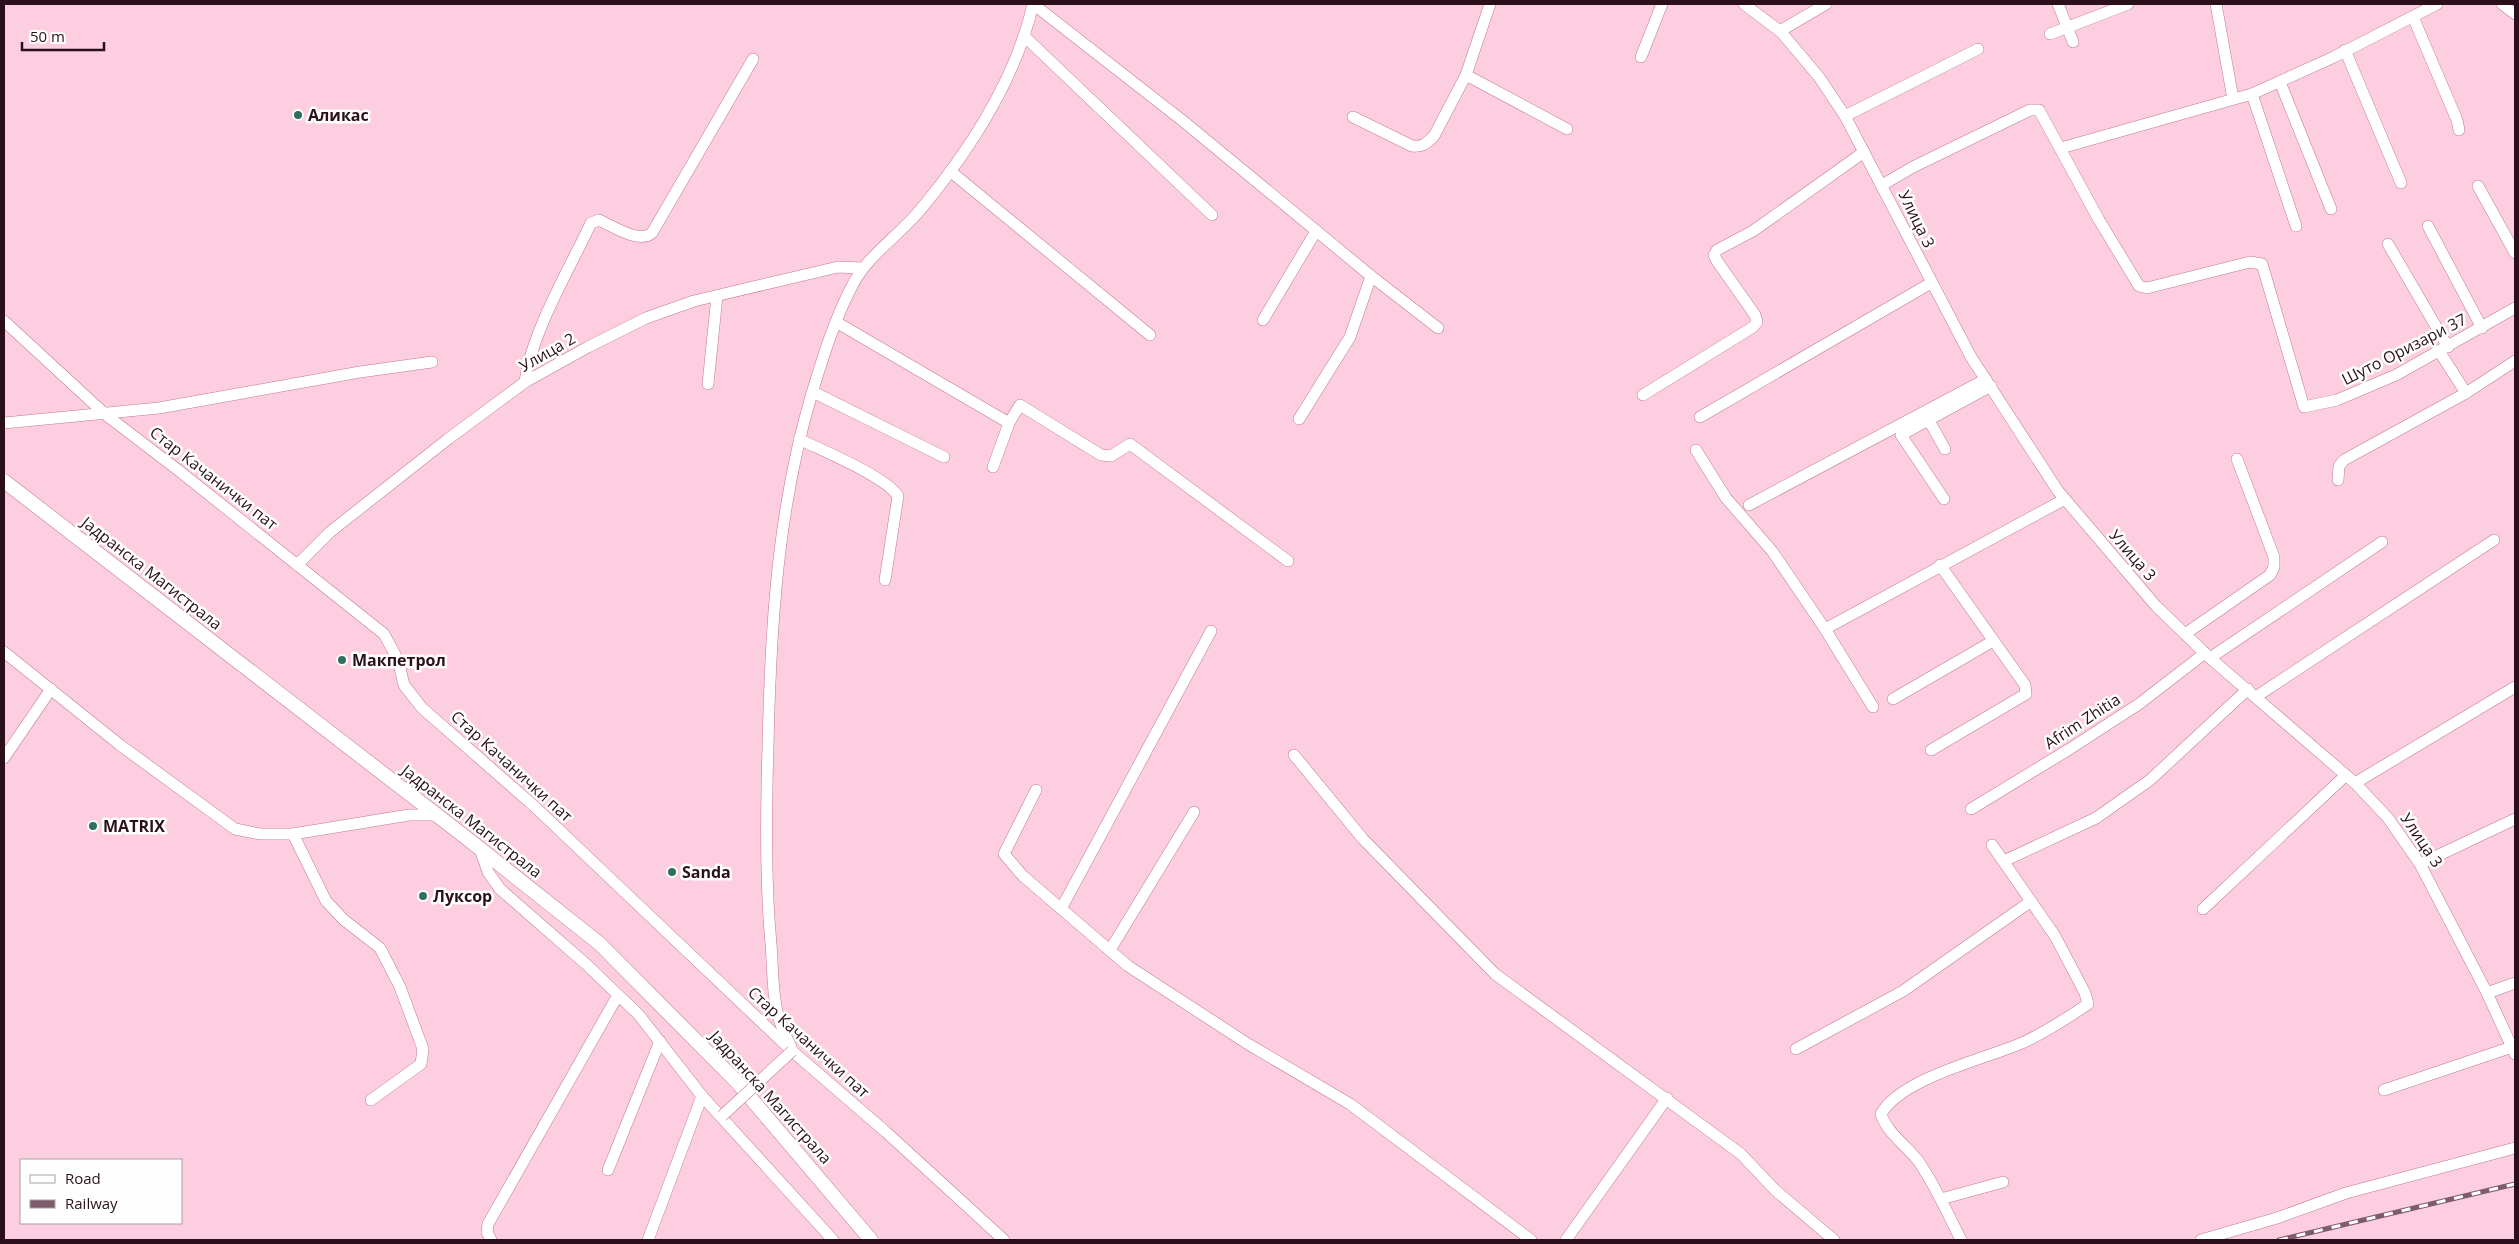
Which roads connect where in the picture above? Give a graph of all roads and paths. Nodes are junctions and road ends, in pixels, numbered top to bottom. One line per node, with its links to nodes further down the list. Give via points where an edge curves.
1 (1033, 4): 16 (street); 40 (street, via 1183,121)
2 (1490, 4): 22 (street)
3 (1662, 4): 20 (street)
4 (1744, 4): 14 (street, Улица 3)
5 (1826, 4): 14 (street)
6 (2058, 4): 13 (street)
7 (2128, 4): 13 (street)
8 (2216, 4): 25 (street)
9 (2437, 4): 12 (street)
10 (2502, 4): 11 (street)
11 (2515, 14)
12 (2413, 17): 19 (street); 29 (street, via 2457,120)
13 (2065, 26): 15 (street); 17 (street)
14 (1780, 31): 26 (street, Улица 3, via 1819,77)
15 (2050, 34)
16 (1024, 36): 32 (street, via 1004,85); 37 (street)
17 (2073, 42)
18 (1978, 49): 26 (street)
19 (2345, 50): 23 (street); 33 (street)
20 (1641, 57)
21 (753, 59): 57 (street, via 652,233 640,237 599,220 591,223 544,323 528,362)
22 (1466, 75): 27 (street, via 1434,136 1421,147 1412,146); 28 (street)
23 (2280, 82): 24 (street); 36 (street)
24 (2252, 94): 25 (street); 38 (street)
25 (2233, 99): 30 (street)
26 (1845, 116): 31 (street, Улица 3)
27 (1353, 117)
28 (1567, 128)
29 (2458, 130)
30 (2061, 148): 34 (street, via 2044,116 2035,109); 54 (street, Шуто Оризари 37, via 2139,286 2147,288 2250,262 2262,264 2304,407 2345,397 2396,375)
31 (1864, 152): 34 (street, Улица 3); 62 (street, via 1752,231 1717,250 1714,255 1717,261 1757,322)
32 (950, 171): 43 (street, via 900,232); 53 (street)
33 (2401, 184)
34 (1882, 185): 45 (street, Улица 3)
35 (2478, 186): 42 (street)
36 (2331, 209)
37 (1212, 215)
38 (2296, 226)
39 (2428, 226): 52 (street)
40 (1316, 231): 44 (street); 48 (street)
41 (2388, 244): 54 (street)
42 (2515, 254)
43 (862, 268): 46 (street, Улица 2, via 838,267); 50 (street)
44 (1371, 276): 51 (street); 65 (street, via 1350,337)
45 (1931, 283): 58 (street, Улица 3, via 1971,357); 64 (street)
46 (717, 296): 57 (street, Улица 2, via 694,300 646,318); 59 (street)
47 (2515, 308): 52 (street, Шуто Оризари 37)
48 (1263, 320)
49 (4, 321): 63 (street, Стар Качанички пат)
50 (836, 322): 60 (street); 68 (street)
51 (1438, 328)
52 (2482, 328): 54 (street, Шуто Оризари 37)
53 (1150, 335)
54 (2443, 349): 61 (street)
55 (2515, 361): 61 (street)
56 (432, 362): 63 (street)
57 (525, 382): 83 (street, Улица 2, via 330,532)
58 (1989, 382): 66 (street); 78 (street, Улица 3); 79 (street)
59 (708, 384)
60 (813, 392): 69 (street); 72 (street)
61 (2466, 393): 75 (street, via 2344,460 2339,466)
62 (1643, 395)
63 (106, 415): 67 (street); 83 (street, Стар Качанички пат)
64 (1700, 417)
65 (1299, 419)
66 (1928, 419): 70 (street); 77 (street, via 1901,434)
67 (4, 423)
68 (1009, 423): 74 (street); 82 (street, via 1020,405 1101,455 1111,456 1130,444)
69 (799, 439): 85 (street, via 880,480 898,496); 121 (street, via 782,527 773,612 765,856 779,1019)
70 (1945, 449)
71 (1696, 450): 86 (street, via 1726,498 1772,551)
72 (944, 457)
73 (2237, 459): 88 (street, via 2274,557 2274,567 2270,575)
74 (993, 467)
75 (2338, 480)
76 (4, 481): 104 (street, Јадранска Магистрала)
77 (1944, 499)
78 (2065, 499): 84 (street); 88 (street, Улица 3, via 2150,600)
79 (1749, 505)
80 (2494, 540): 94 (street)
81 (2382, 542): 91 (street, Afrim Zhitia)
82 (1288, 561)
83 (297, 565): 121 (street, Стар Качанички пат, via 384,634 398,660 404,685 422,708 534,806)
84 (1940, 565): 86 (street); 89 (street)
85 (885, 580)
86 (1825, 629): 96 (street)
87 (1211, 631): 112 (street)
88 (2186, 634): 91 (street, Улица 3)
89 (1994, 641): 95 (street); 97 (street, via 2025,685 2026,694)
90 (4, 652): 93 (street)
91 (2207, 655): 94 (street, Улица 3); 102 (street, Afrim Zhitia, via 2139,704)
92 (2515, 687): 100 (street)
93 (51, 689): 99 (street); 106 (street, via 120,745 235,829 260,834)
94 (2252, 692): 100 (street, Улица 3); 109 (street, via 2150,780 2096,818)
95 (1892, 699)
96 (1873, 707)
97 (1931, 750)
98 (1294, 755): 124 (street, via 1364,838 1495,974)
99 (4, 758)
100 (2350, 779): 110 (street, Улица 3, via 2388,818); 113 (street)
101 (1036, 790): 112 (street, via 1004,854 1022,876)
102 (1970, 809)
103 (1194, 812): 114 (street)
104 (435, 815): 106 (street, via 409,815); 108 (street, Јадранска Магистрала)
105 (2515, 819): 110 (street)
106 (293, 834): 125 (street, via 326,901 344,920 380,948 400,987 423,1049 421,1064)
107 (1992, 845): 109 (street)
108 (480, 849): 117 (street, via 488,872 500,889); 134 (street, Јадранска Магистрала, via 600,944 669,1012 737,1082)
109 (2004, 861): 111 (street)
110 (2420, 864): 116 (street, Улица 3)
111 (2030, 902): 119 (street, via 1903,991); 130 (street, via 2060,945 2086,993 2088,1004 2053,1028 1944,1071 1886,1106 1882,1114 1884,1123 1918,1162)
112 (1061, 909): 114 (street)
113 (2203, 909)
114 (1110, 950): 136 (street, via 1128,966 1248,1044 1350,1104)
115 (2515, 982): 116 (street)
116 (2487, 993): 120 (street, Улица 3)
117 (618, 994): 118 (street); 131 (street, via 488,1224)
118 (660, 1041): 123 (street); 128 (street)
119 (1796, 1049)
120 (2514, 1050): 122 (street)
121 (792, 1051): 126 (street, bridge); 135 (street, Стар Качанички пат)
122 (2384, 1090)
123 (702, 1096): 126 (street); 132 (street)
124 (1667, 1098): 137 (street); 138 (street, via 1741,1154 1775,1190)
125 (371, 1100)
126 (722, 1116): 133 (street)
127 (2515, 1148): 140 (street, via 2346,1192 2277,1218)
128 (608, 1170)
129 (2003, 1182): 130 (street)
130 (1941, 1199): 139 (street)
131 (491, 1240)
132 (648, 1240)
133 (833, 1240)
134 (871, 1240)
135 (1004, 1240)
136 (1531, 1240)
137 (1566, 1240)
138 (1834, 1240)
139 (1961, 1240)
140 (2201, 1240)

